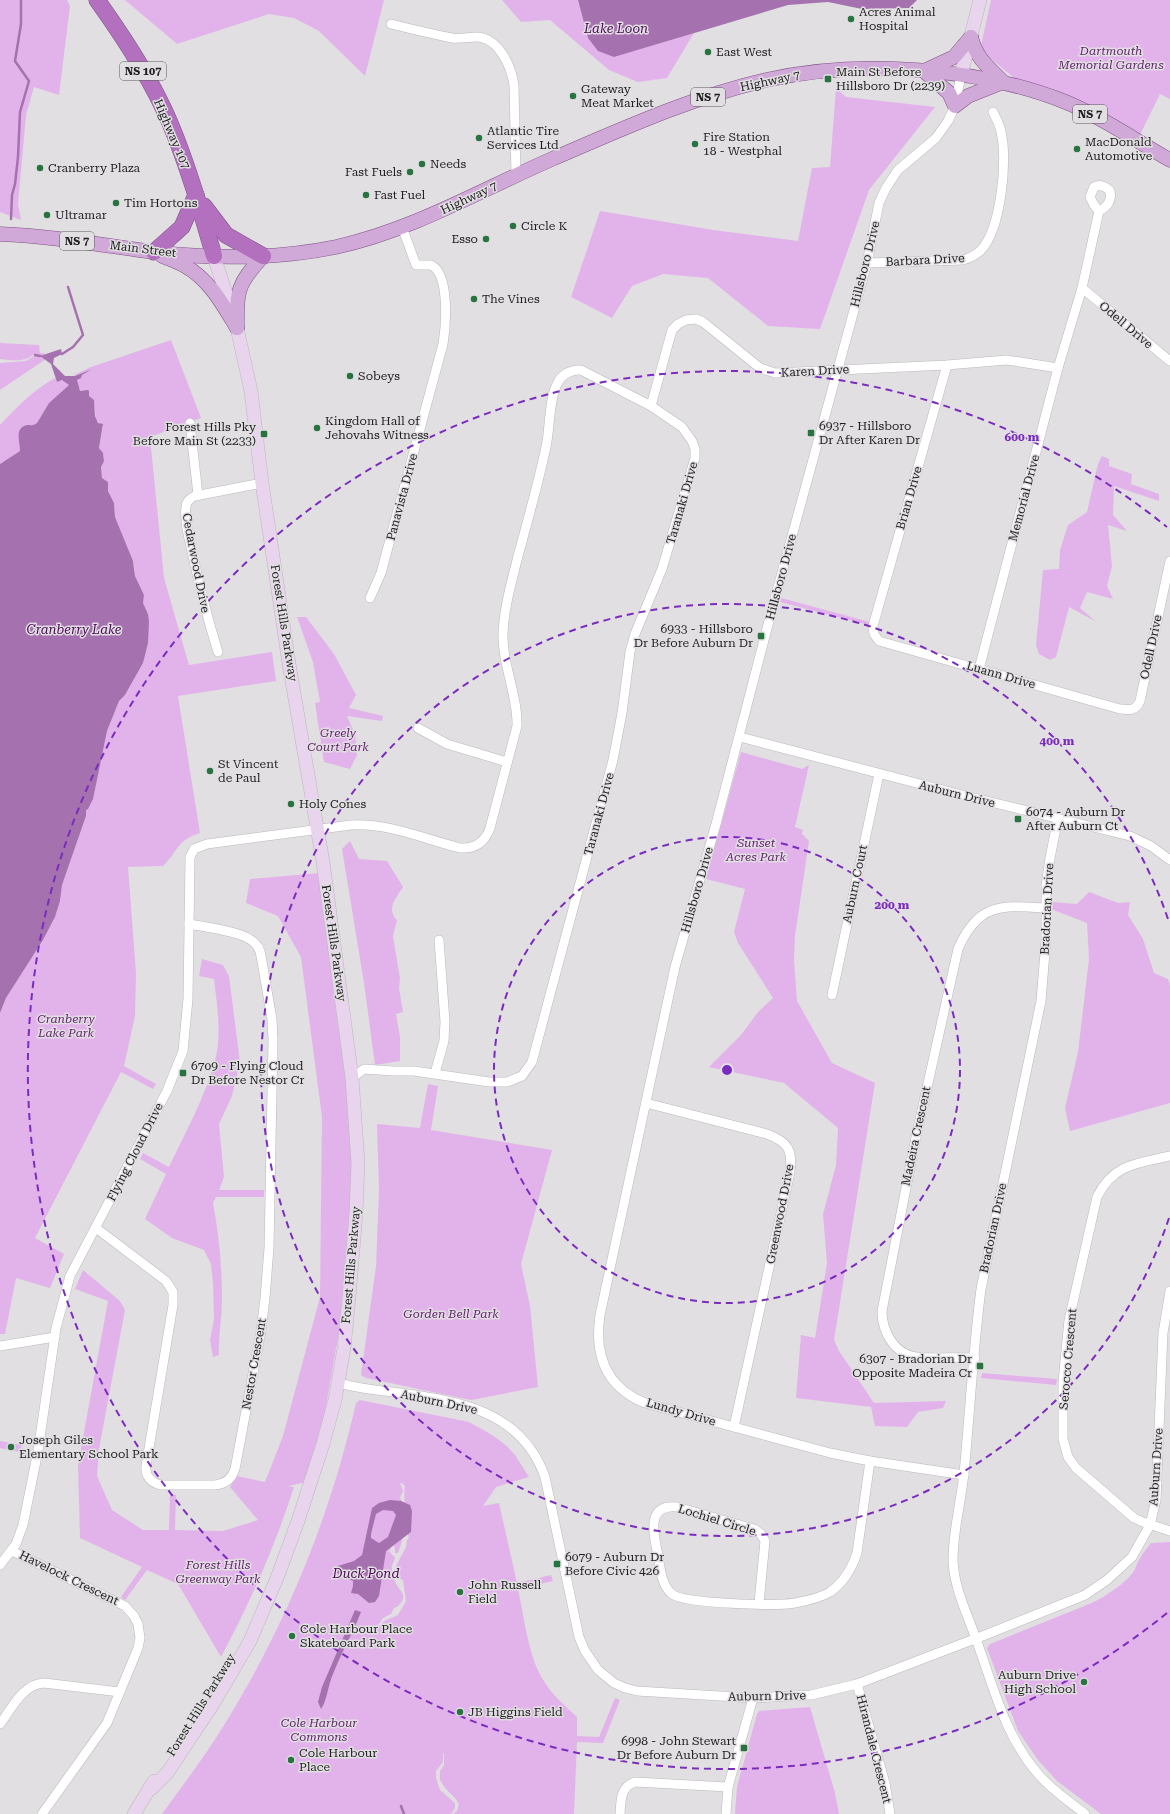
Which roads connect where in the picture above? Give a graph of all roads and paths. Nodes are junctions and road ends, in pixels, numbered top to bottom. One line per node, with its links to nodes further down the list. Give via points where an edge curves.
1 (97, 0): 12 (highway, Highway 107 / NS 107, via 162,105)
2 (980, 0): 4 (main road)
3 (392, 24): 11 (street, via 453,38 477,37 501,49 513,76)
4 (971, 37): 5 (main road, via 954,57); 6 (main road); 7 (main road, via 981,61)
5 (924, 71): 6 (main road, Highway 7 / NS 7); 8 (main road, via 949,93); 11 (main road, Highway 7 / NS 7, via 844,70 766,80 688,103)
6 (961, 75): 7 (main road, Highway 7 / NS 7); 8 (street, Hillsboro Drive)
7 (1003, 82): 8 (main road, via 962,99); 10 (main road, Highway 7 / NS 7, via 1052,97 1077,108)
8 (955, 106): 19 (street, Hillsboro Drive, via 941,131 902,166 886,188 879,203)
9 (993, 112): 19 (street, Barbara Drive, via 1001,131 1002,180 998,212 981,250 963,260)
10 (1170, 160)
11 (516, 176): 14 (main road, Highway 7 / NS 7)
12 (196, 195): 16 (highway, via 182,227); 17 (highway, Highway 107 / NS 107); 18 (highway, via 226,235)
13 (1099, 211): 20 (street, Memorial Drive)
14 (402, 227): 18 (main road, Highway 7 / NS 7, via 334,247); 31 (street, Panavista Drive, via 416,265 431,264 438,271 446,306 445,333 382,573)
15 (2, 232): 16 (main road, Main Street / NS 7)
16 (154, 252): 17 (main road, Main Street / NS 7); 21 (main road, via 186,266 205,282 217,295)
17 (214, 256): 18 (main road, Highway 7 / NS 7); 21 (main road, Forest Hills Parkway)
18 (262, 256): 21 (main road, via 239,288)
19 (867, 263): 25 (street, Hillsboro Drive)
20 (1082, 288): 22 (street, Odell Drive); 24 (street, Memorial Drive)
21 (237, 328): 28 (main road, Forest Hills Parkway, via 251,391)
22 (1170, 361)
23 (947, 365): 24 (street, Karen Drive, via 1007,360); 25 (street, Karen Drive); 32 (street, Brian Drive)
24 (1058, 368): 34 (street, Memorial Drive)
25 (837, 370): 26 (street, Karen Drive, via 768,372 699,320 686,320 675,326 670,334); 37 (street, Hillsboro Drive)
26 (651, 406): 38 (street, Taranaki Drive, via 581,370 568,372 556,386 542,465 504,619 504,648 517,712 515,735); 47 (street, Taranaki Drive, via 687,432 694,444 695,461 662,569 630,652 613,760 532,1062 522,1076 507,1082 489,1082)
27 (190, 423): 29 (street)
28 (262, 483): 29 (street, Cedarwood Drive); 41 (main road, Forest Hills Parkway)
29 (198, 495): 33 (street, Cedarwood Drive, via 191,498 186,505 188,535 205,612)
30 (1170, 561): 35 (street, Odell Drive, via 1140,701)
31 (370, 598)
32 (873, 631): 34 (street, Luann Drive, via 876,638 887,645)
33 (218, 652)
34 (979, 669): 35 (street, Luann Drive, via 1120,709)
35 (1135, 709)
36 (418, 728): 38 (street, via 447,744)
37 (740, 736): 39 (street, Auburn Drive); 49 (street, Hillsboro Drive, via 675,967)
38 (507, 762): 41 (street, Taranaki Drive, via 488,833 484,840 471,847 460,848 372,825)
39 (879, 774): 40 (street, Auburn Drive); 46 (street, Auburn Court)
40 (1058, 818): 42 (street, Auburn Drive, via 1135,838); 43 (street, Bradorian Drive, via 1050,858)
41 (317, 828): 44 (street, Flying Cloud Drive, via 207,844 194,849 189,864); 48 (main road, Forest Hills Parkway)
42 (1170, 860)
43 (1045, 908): 55 (street, Bradorian Drive, via 1046,940 1041,1001 981,1289 975,1332); 55 (street, Madeira Crescent, via 1008,906 992,910 972,924 958,949 916,1137 882,1311 883,1328 904,1353 915,1357)
44 (189, 924): 51 (street, Flying Cloud Drive, via 187,1019 182,1056 167,1091); 51 (street, Nestor Crescent, via 243,936 258,946 273,1033 269,1248 265,1298 235,1469 230,1478 223,1483 161,1485 147,1476 146,1466 173,1292 166,1281)
45 (439, 940): 47 (street, via 445,1022 444,1042)
46 (832, 995)
47 (435, 1073): 48 (street, Taranaki Drive, via 364,1069)
48 (352, 1078): 56 (main road, Forest Hills Parkway, via 358,1163 356,1213 345,1334)
49 (646, 1103): 57 (street, Lundy Drive, via 600,1315 600,1356 603,1365 617,1384 635,1399); 57 (street, Greenwood Drive, via 768,1134 784,1142 791,1155 790,1172)
50 (1170, 1156): 60 (street, Serocco Crescent, via 1132,1164 1121,1169 1107,1180 1097,1198 1069,1320 1063,1382 1063,1439 1071,1461 1134,1518)
51 (96, 1228): 53 (street, Flying Cloud Drive, via 70,1276)
52 (1170, 1292): 60 (street, Auburn Drive, via 1163,1333 1156,1500)
53 (55, 1337): 54 (street); 62 (street, Flying Cloud Drive, via 25,1519)
54 (0, 1346)
55 (975, 1358): 59 (street, Bradorian Drive)
56 (337, 1382): 68 (street, Auburn Drive, via 352,1387 424,1396 468,1406 495,1417 519,1435 537,1459 545,1477 579,1637 594,1665 609,1680 634,1690); 72 (main road, Forest Hills Parkway, via 335,1400 323,1444 298,1521 278,1578 256,1625 244,1633 201,1708)
57 (734, 1427): 58 (street, Lundy Drive)
58 (870, 1461): 59 (street, Lundy Drive); 64 (street, Lochiel Circle, via 857,1553 848,1572 830,1592 819,1597 794,1604)
59 (964, 1475): 65 (street, Bradorian Drive, via 953,1561 961,1599)
60 (1150, 1525): 61 (street, Serocco Crescent); 65 (street, Auburn Drive, via 1132,1557 1107,1580 1085,1595)
61 (1170, 1531)
62 (12, 1550): 63 (street, Flying Cloud Drive); 67 (street, Havelock Crescent, via 120,1603 131,1612 139,1628 139,1644)
63 (0, 1565)
64 (760, 1603): 64 (street, Lochiel Circle, via 684,1600 671,1594 664,1585 653,1528 657,1515 667,1508 677,1507 760,1532 765,1541)
65 (976, 1638): 66 (street, Auburn Drive); 76 (street, via 1017,1745 1039,1775)
66 (858, 1684): 68 (street, Auburn Drive, via 811,1695); 75 (street, Hirandale Crescent, via 885,1783)
67 (120, 1692): 69 (street, via 37,1683 27,1689); 71 (street, Havelock Crescent, via 99,1737)
68 (752, 1698): 70 (street)
69 (0, 1724)
70 (728, 1787): 73 (street, via 635,1782 623,1791); 74 (street)
71 (42, 1814)
72 (134, 1814)
73 (620, 1814)
74 (726, 1814)
75 (890, 1814)
76 (1085, 1814)

